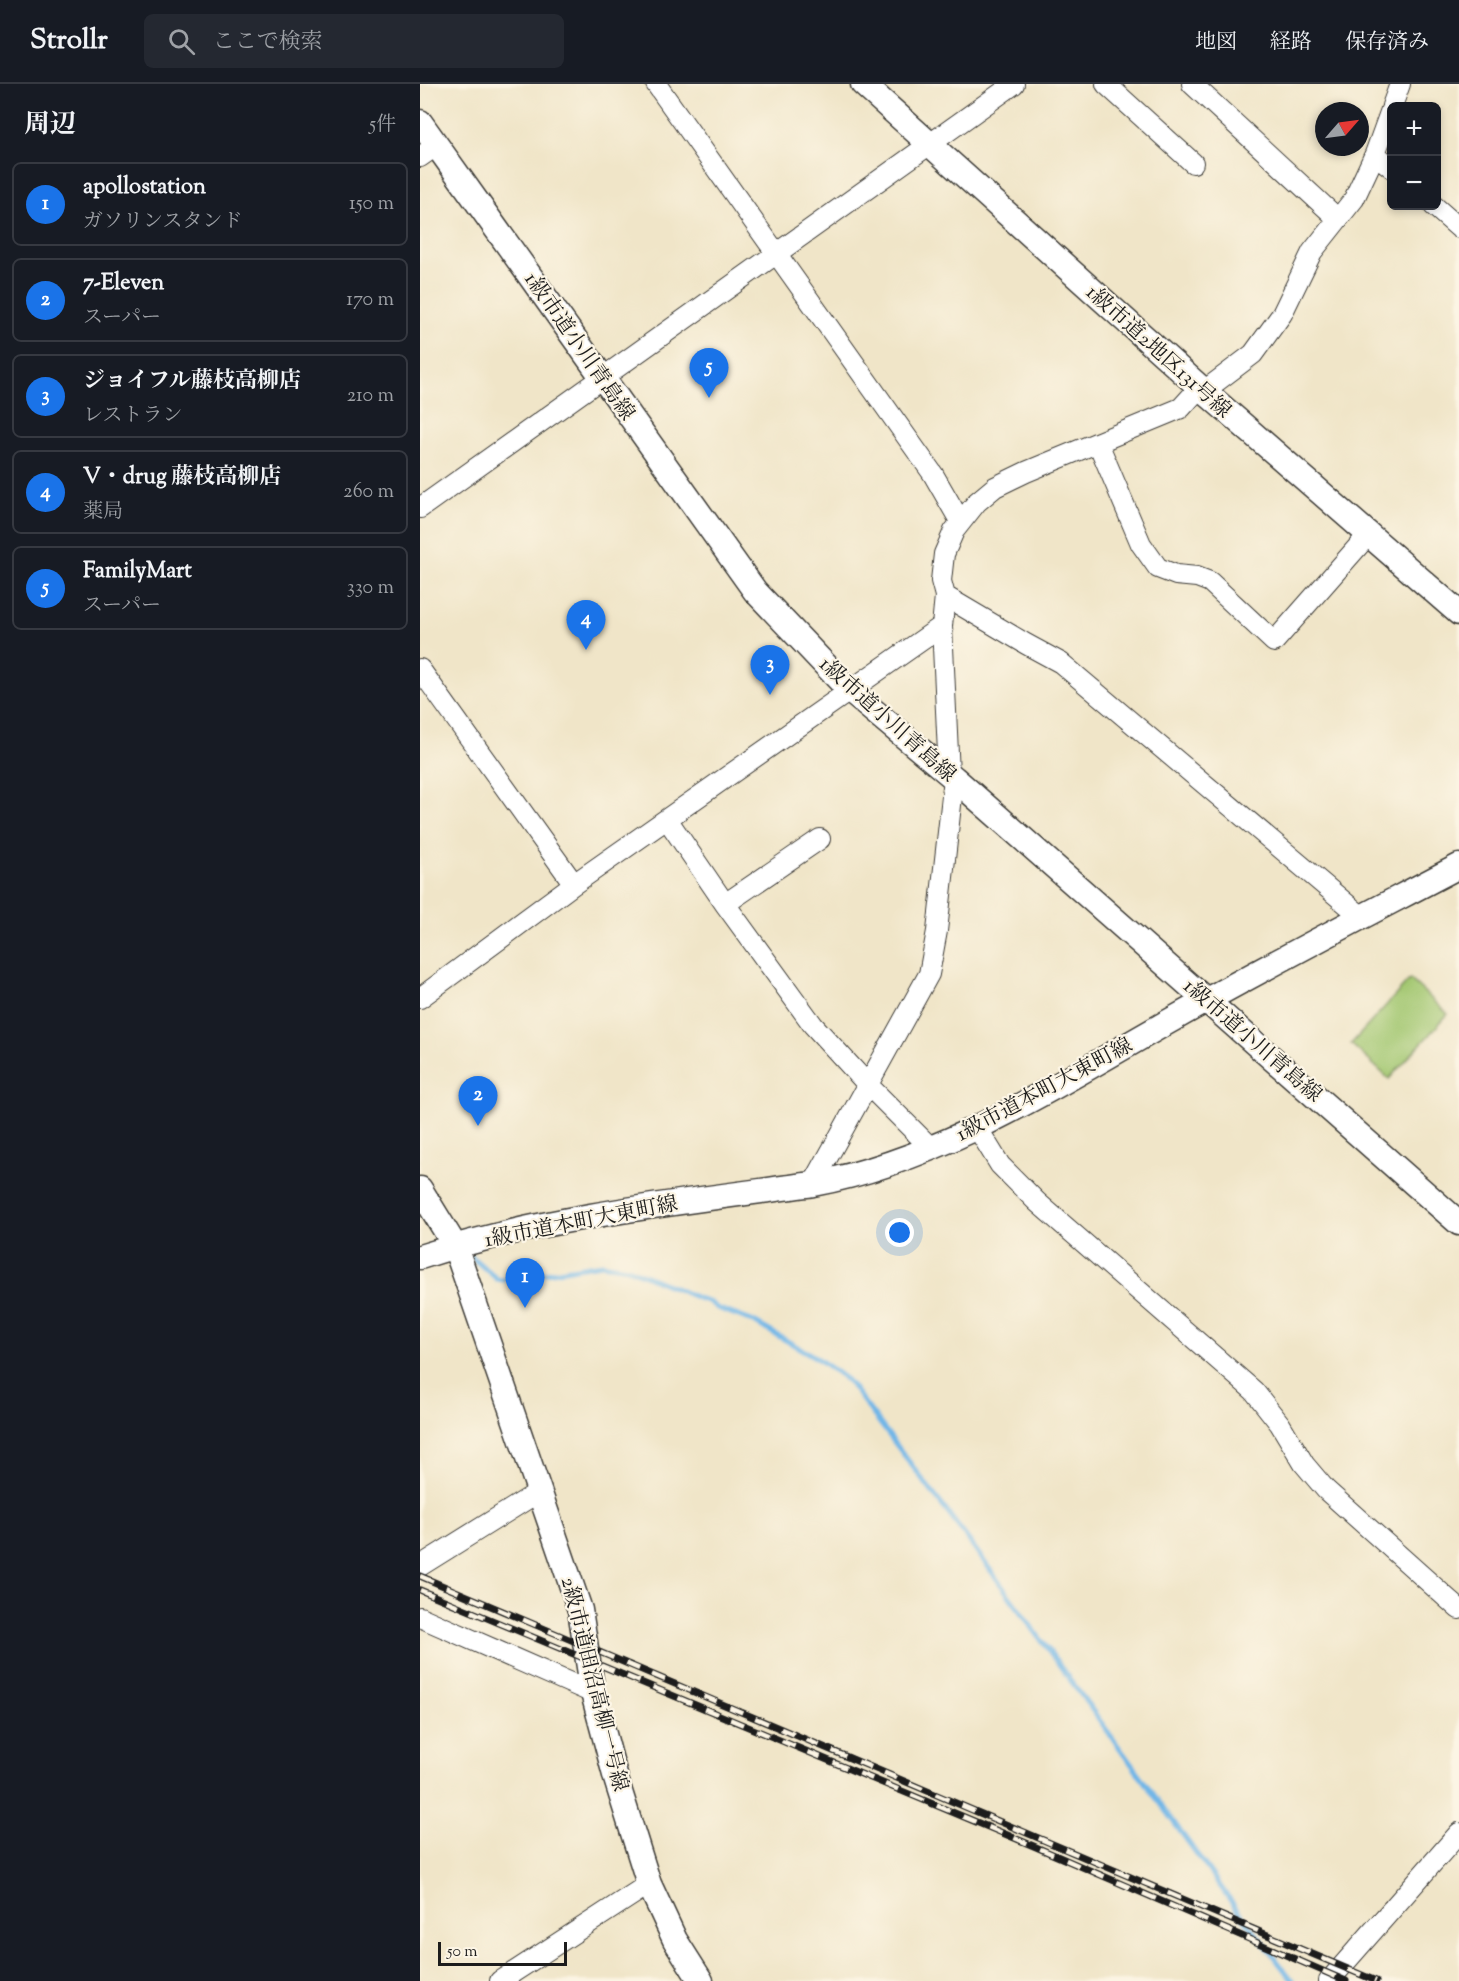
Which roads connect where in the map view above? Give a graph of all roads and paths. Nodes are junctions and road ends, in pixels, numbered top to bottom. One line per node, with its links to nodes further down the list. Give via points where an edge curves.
1 (656, 84): 18 (street)
2 (863, 84): 10 (street, 1級市道2地区131号線)
3 (1014, 84): 10 (street)
4 (1107, 84): 13 (street)
5 (1192, 84): 16 (street)
6 (1400, 84): 7 (street)
7 (1394, 102)
8 (1387, 121): 12 (street)
9 (420, 122): 11 (street, 1級市道小川青島線)
10 (930, 145): 18 (street); 20 (street, 1級市道2地区131号線)
11 (428, 151): 19 (street, 1級市道小川青島線)
12 (1375, 154): 14 (street); 16 (street, via 1354,199)
13 (1193, 163)
14 (1387, 164)
15 (1439, 210): 17 (street)
16 (1338, 219): 20 (street, via 1312,252 1282,314 1252,354)
17 (1459, 228)
18 (776, 254): 19 (street); 23 (street, via 933,474)
19 (602, 378): 22 (street); 29 (street, 1級市道小川青島線, via 756,591)
20 (1202, 389): 21 (street, via 1181,408); 24 (street, 1級市道2地区131号線)
21 (1098, 442): 23 (street, via 995,487); 24 (street, via 1141,544 1158,568 1210,582 1274,642)
22 (420, 508)
23 (960, 521): 25 (street, via 944,554 940,581)
24 (1369, 534): 26 (street, 1級市道2地区131号線)
25 (945, 596): 27 (street); 36 (street, via 1061,663)
26 (1459, 613)
27 (942, 626): 29 (street); 30 (street)
28 (420, 669): 34 (street)
29 (851, 692): 30 (street, 1級市道小川青島線); 31 (street)
30 (951, 776): 38 (street, 1級市道小川青島線); 39 (street, via 937,931 929,974)
31 (667, 819): 34 (street); 35 (street)
32 (820, 839): 35 (street)
33 (1459, 866): 36 (street, 1級市道本町大東町線)
34 (574, 884): 37 (street)
35 (724, 904): 39 (street, via 813,1025)
36 (1362, 917): 38 (street, 1級市道本町大東町線)
37 (420, 998)
38 (1207, 999): 40 (street, 1級市道本町大東町線); 44 (street, 1級市道小川青島線)
39 (868, 1085): 41 (street); 42 (street)
40 (978, 1129): 41 (street, 1級市道本町大東町線); 49 (street, via 1000,1165 1037,1202 1254,1391 1326,1490)
41 (931, 1148): 42 (street, 1級市道本町大東町線, via 846,1178)
42 (813, 1184): 45 (street, 1級市道本町大東町線, via 617,1210)
43 (420, 1189): 45 (street, 2級市道田沼高柳一号線)
44 (1459, 1222)
45 (455, 1246): 46 (street, 1級市道本町大東町線); 47 (street, 2級市道田沼高柳一号線)
46 (420, 1257)
47 (540, 1491): 48 (street); 51 (street, 2級市道田沼高柳一号線, via 580,1610)
48 (420, 1566)
49 (1459, 1610)
50 (420, 1617): 51 (street)
51 (592, 1693): 53 (street, 2級市道田沼高柳一号線)
52 (1459, 1833): 56 (street)
53 (649, 1884): 54 (street); 55 (street, 2級市道田沼高柳一号線, via 675,1940)
54 (500, 1981)
55 (700, 1981)
56 (1329, 1981)

